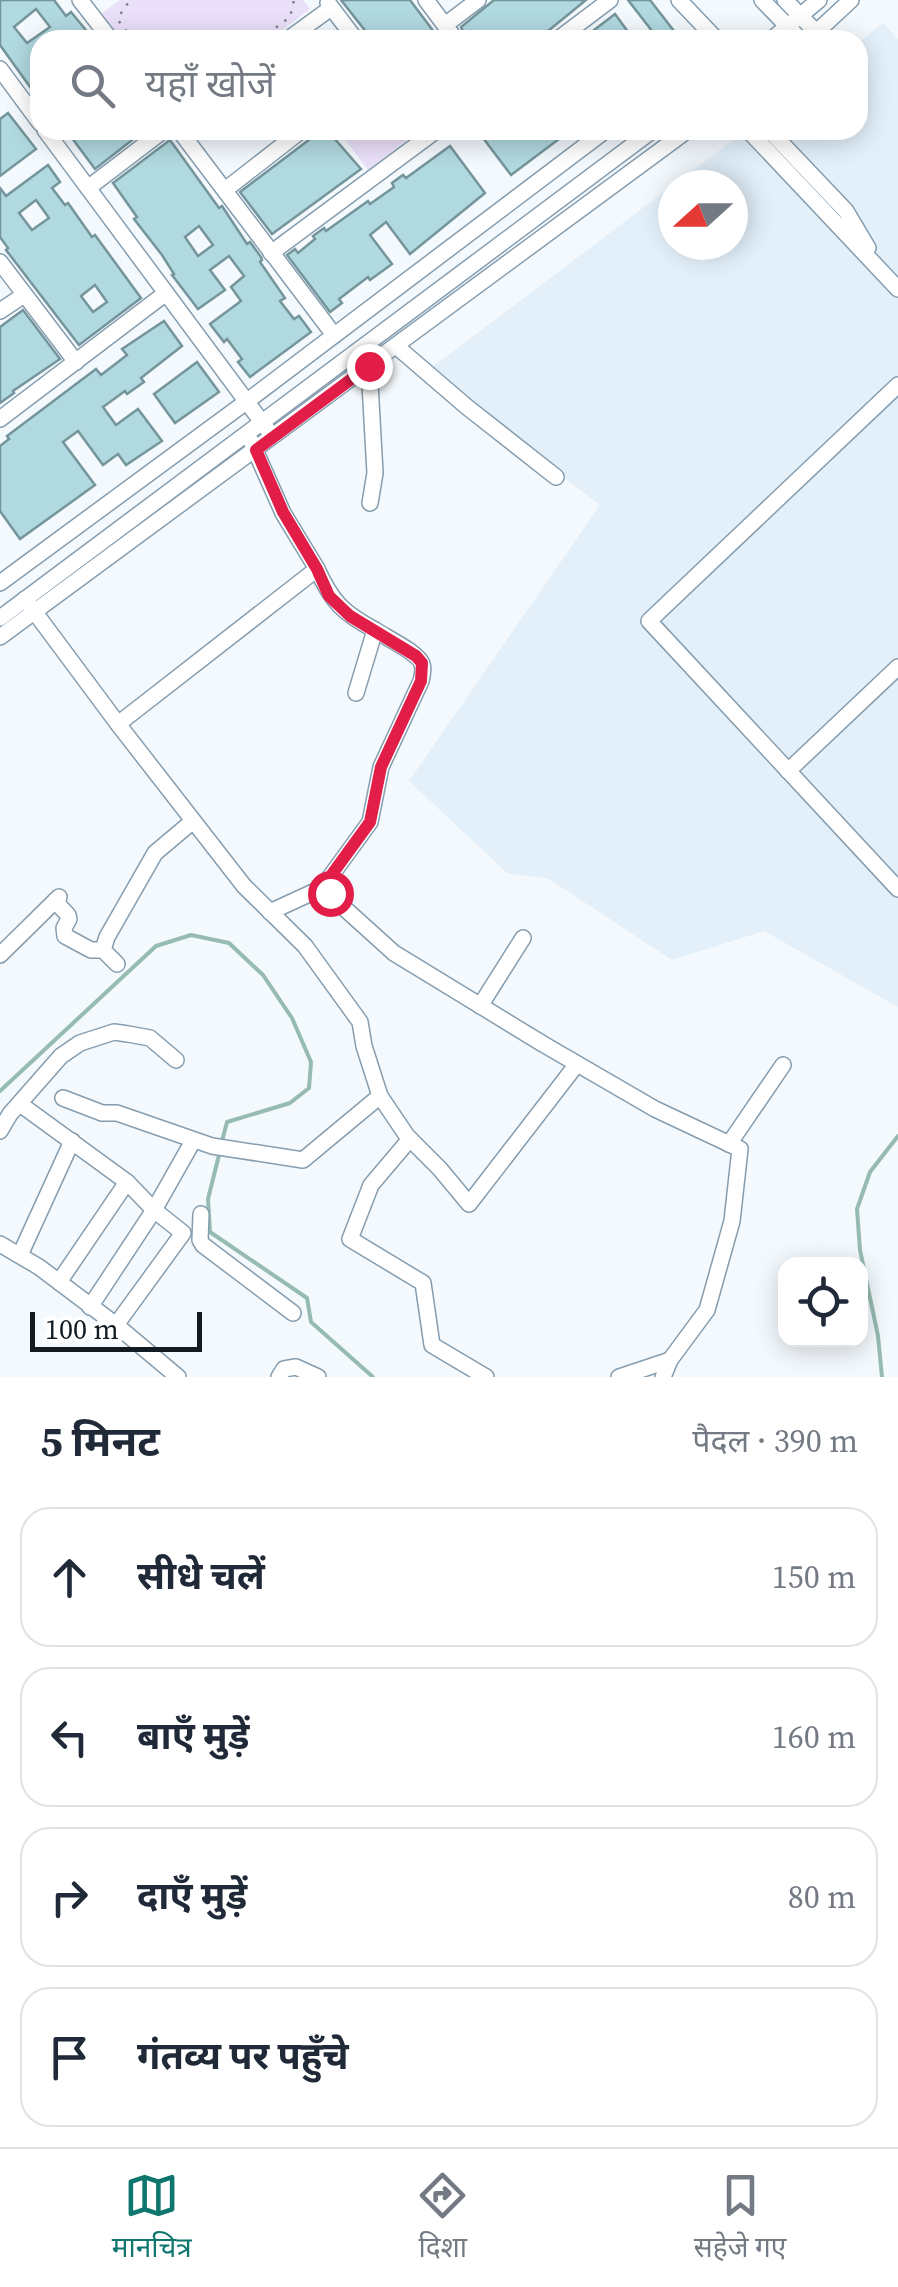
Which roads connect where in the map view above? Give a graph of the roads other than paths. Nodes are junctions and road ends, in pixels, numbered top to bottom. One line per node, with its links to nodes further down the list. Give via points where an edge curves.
1 (80, 0): 13 (street)
2 (426, 0): 12 (street)
3 (478, 0): 12 (street)
4 (610, 0): 17 (street)
5 (679, 0): 18 (street)
6 (762, 0): 11 (street)
7 (785, 0): 11 (street)
8 (819, 0): 11 (street)
9 (851, 0): 21 (street)
10 (328, 4): 14 (street); 15 (street)
11 (795, 22): 19 (street); 20 (street)
12 (445, 25): 16 (street)
13 (103, 30)
14 (298, 30)
15 (348, 30)
16 (449, 30)
17 (570, 30)
18 (708, 30)
19 (784, 30)
20 (802, 30)
21 (817, 30)
22 (0, 69): 23 (street)
23 (30, 110)
24 (52, 140): 34 (street)
25 (151, 140): 34 (street)
26 (187, 140): 35 (street)
27 (289, 140): 35 (street)
28 (420, 140): 36 (street)
29 (593, 140): 42 (street)
30 (639, 140): 49 (street)
31 (674, 140): 43 (street)
32 (757, 140): 38 (street)
33 (779, 140): 38 (street, via 846,212)
34 (88, 188): 39 (street)
35 (225, 190): 36 (street)
36 (271, 254): 42 (street)
37 (0, 262): 40 (street)
38 (892, 283)
39 (166, 293): 44 (street); 47 (street)
40 (24, 295): 41 (street); 44 (street)
41 (0, 312)
42 (334, 335): 47 (street)
43 (396, 346): 45 (street); 53 (street)
44 (76, 362): 48 (street)
45 (369, 366): 51 (street); 54 (street, via 376,473)
46 (898, 385): 64 (street, via 649,621)
47 (246, 402): 49 (street); 56 (street)
48 (0, 419)
49 (262, 422): 50 (street); 51 (street)
50 (246, 433): 52 (street); 57 (street)
51 (273, 436): 52 (street)
52 (256, 450): 55 (street); 57 (street)
53 (556, 477)
54 (370, 502)
55 (317, 569): 59 (street, via 339,607); 63 (street)
56 (0, 583)
57 (30, 606): 58 (street); 60 (street); 63 (street)
58 (0, 618)
59 (375, 630): 62 (street); 66 (street, via 416,656 421,681 381,767 370,822)
60 (0, 638)
61 (898, 667): 64 (street)
62 (356, 693)
63 (118, 724): 65 (street)
64 (788, 770): 67 (street)
65 (193, 821): 68 (street); 70 (street, via 155,853)
66 (322, 888): 68 (street); 73 (street, via 394,954)
67 (898, 889)
68 (270, 912): 77 (street, via 305,946 360,1022)
69 (523, 938): 73 (street)
70 (103, 950): 71 (street, via 64,936 70,919 57,899); 72 (street)
71 (0, 955)
72 (117, 964)
73 (480, 1006): 75 (street)
74 (176, 1060): 79 (street, via 150,1038 102,1034 61,1056)
75 (576, 1064): 81 (street, via 469,1204); 84 (street)
76 (783, 1065): 84 (street)
77 (380, 1096): 81 (street); 82 (street, via 303,1160)
78 (63, 1098): 82 (street)
79 (20, 1104): 80 (street); 83 (street)
80 (0, 1131)
81 (410, 1140): 100 (street, via 371,1186 350,1238 423,1283 432,1345)
82 (194, 1141): 86 (street)
83 (72, 1142): 85 (street); 91 (street)
84 (730, 1144): 96 (street, via 740,1149 732,1220 708,1310)
85 (127, 1182): 86 (street); 92 (street)
86 (154, 1210): 88 (street); 93 (street)
87 (201, 1214): 89 (street)
88 (183, 1233): 89 (street); 95 (street)
89 (200, 1240): 94 (street)
90 (0, 1244): 91 (street)
91 (20, 1255): 92 (street)
92 (60, 1282): 93 (street)
93 (90, 1306): 95 (street)
94 (293, 1314)
95 (116, 1325): 97 (street)
96 (670, 1360): 101 (street); 102 (street)
97 (178, 1377)
98 (279, 1377): 99 (street, via 296,1367)
99 (318, 1377)
100 (486, 1377)
101 (619, 1377)
102 (663, 1377)

